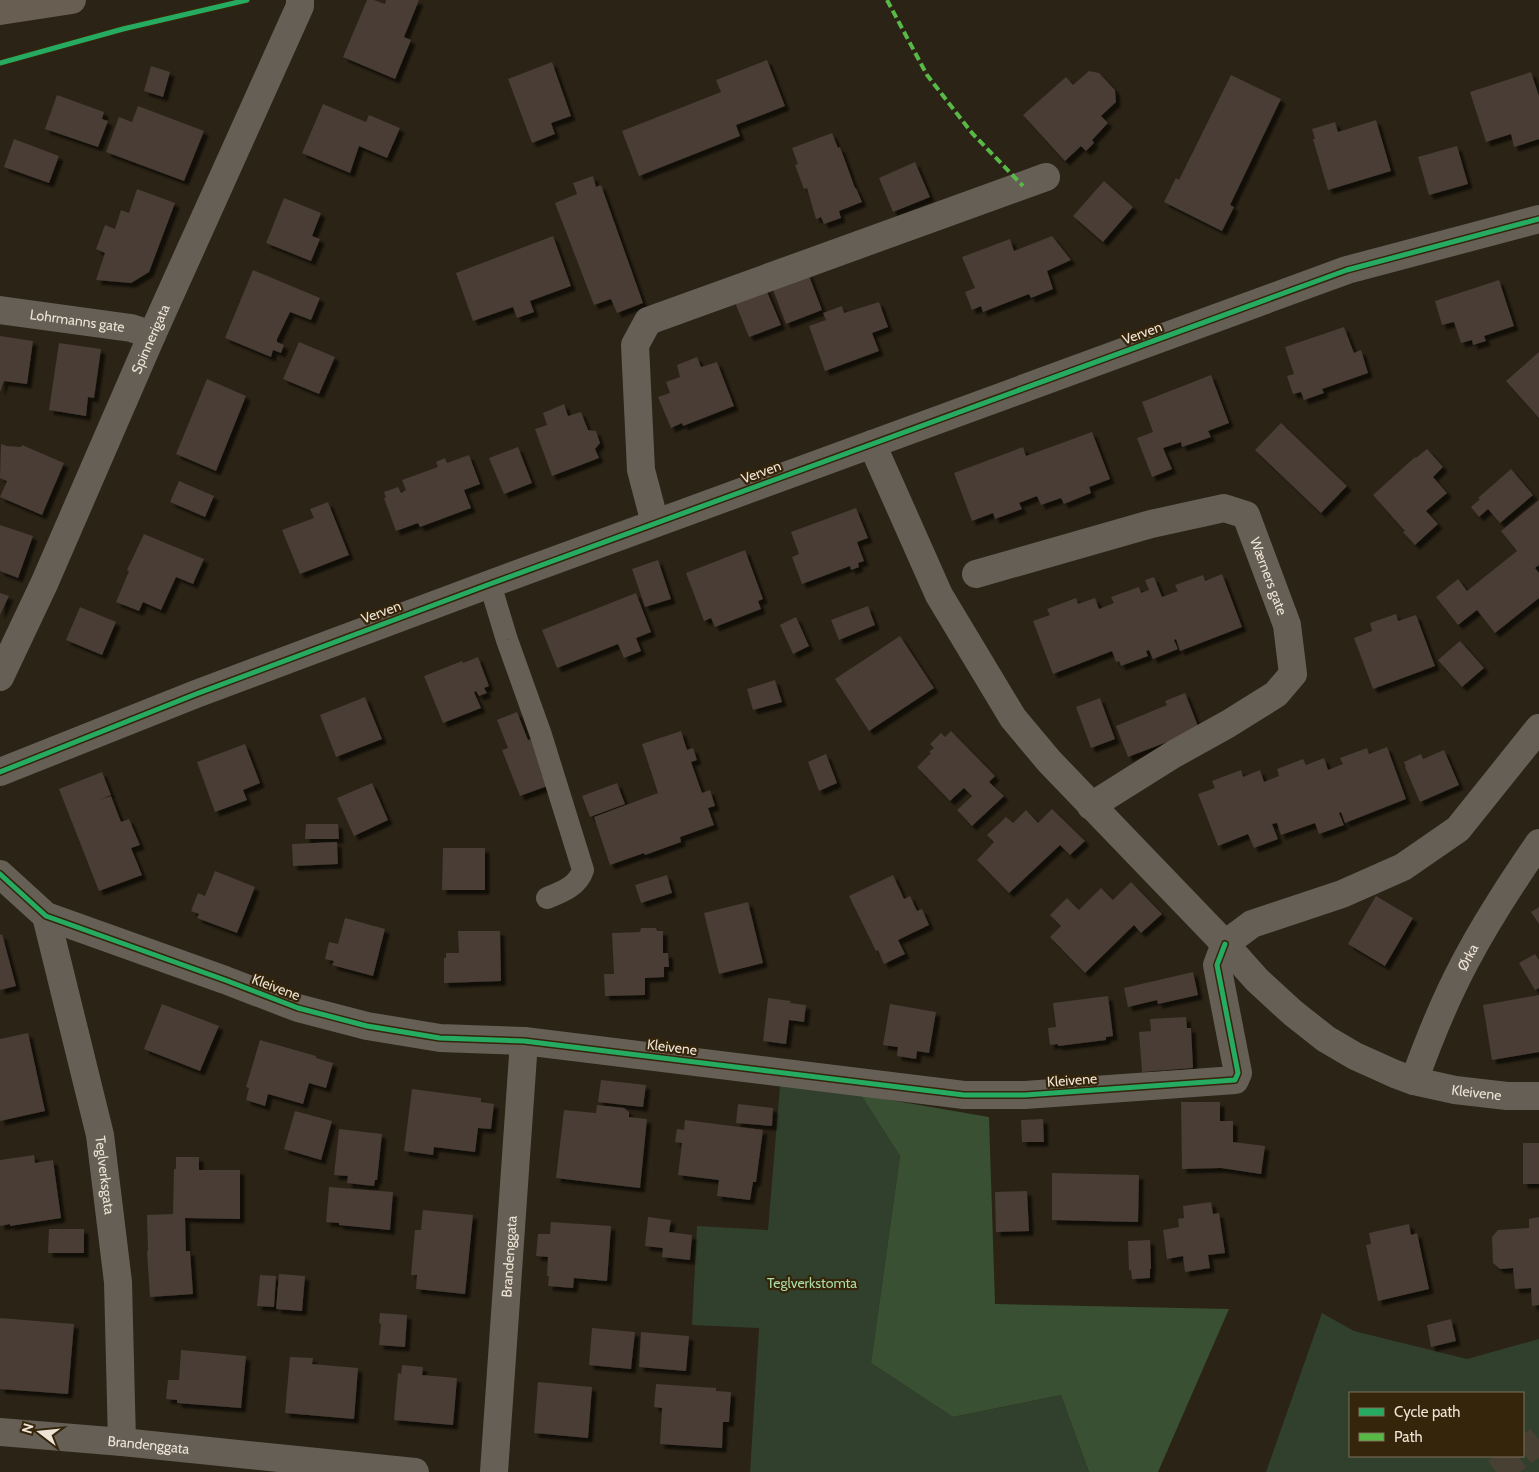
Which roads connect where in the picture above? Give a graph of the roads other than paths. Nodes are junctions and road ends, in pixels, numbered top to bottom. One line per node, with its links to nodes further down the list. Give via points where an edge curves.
1 (300, 0): 8 (street, Spinnerigata)
2 (68, 1): 3 (main road); 4 (main road)
3 (0, 11)
4 (0, 26)
5 (1046, 177): 10 (street, via 648,321 635,345 641,470)
6 (1539, 218): 9 (street, Verven, via 1347,270)
7 (0, 310): 8 (street, Lohrmanns gate, via 131,328)
8 (152, 335): 13 (street, Spinnerigata)
9 (872, 444): 10 (street, Verven); 16 (street, via 939,594 1013,718)
10 (655, 523): 12 (street, Verven)
11 (976, 574): 16 (street, Wærners gate, via 1151,524 1224,508 1246,515 1288,625 1293,674 1276,694)
12 (490, 584): 15 (street, Verven, via 196,694); 19 (lane, via 583,870 575,884)
13 (0, 677)
14 (1539, 728): 21 (street, via 1458,829 1403,867 1342,894 1252,924)
15 (0, 772)
16 (1092, 806): 21 (street)
17 (1539, 843): 23 (street, Ørka, via 1463,964 1426,1049)
18 (0, 874): 20 (street, Kleivene)
19 (547, 898)
20 (46, 916): 22 (street, Kleivene, via 307,1011 367,1026 440,1038); 26 (street, Teglverksgata, via 100,1135 118,1282)
21 (1225, 944): 22 (street, Kleivene, via 1217,965 1238,1072 1235,1080 1025,1095 964,1095); 23 (street, Kleivene, via 1264,986 1326,1039)
22 (524, 1041): 28 (street, Brandenggata)
23 (1404, 1078): 24 (street, Kleivene, via 1455,1090)
24 (1539, 1096)
25 (0, 1432): 26 (street, Brandenggata)
26 (122, 1442): 27 (street, Brandenggata)
27 (415, 1472)
28 (494, 1472)

